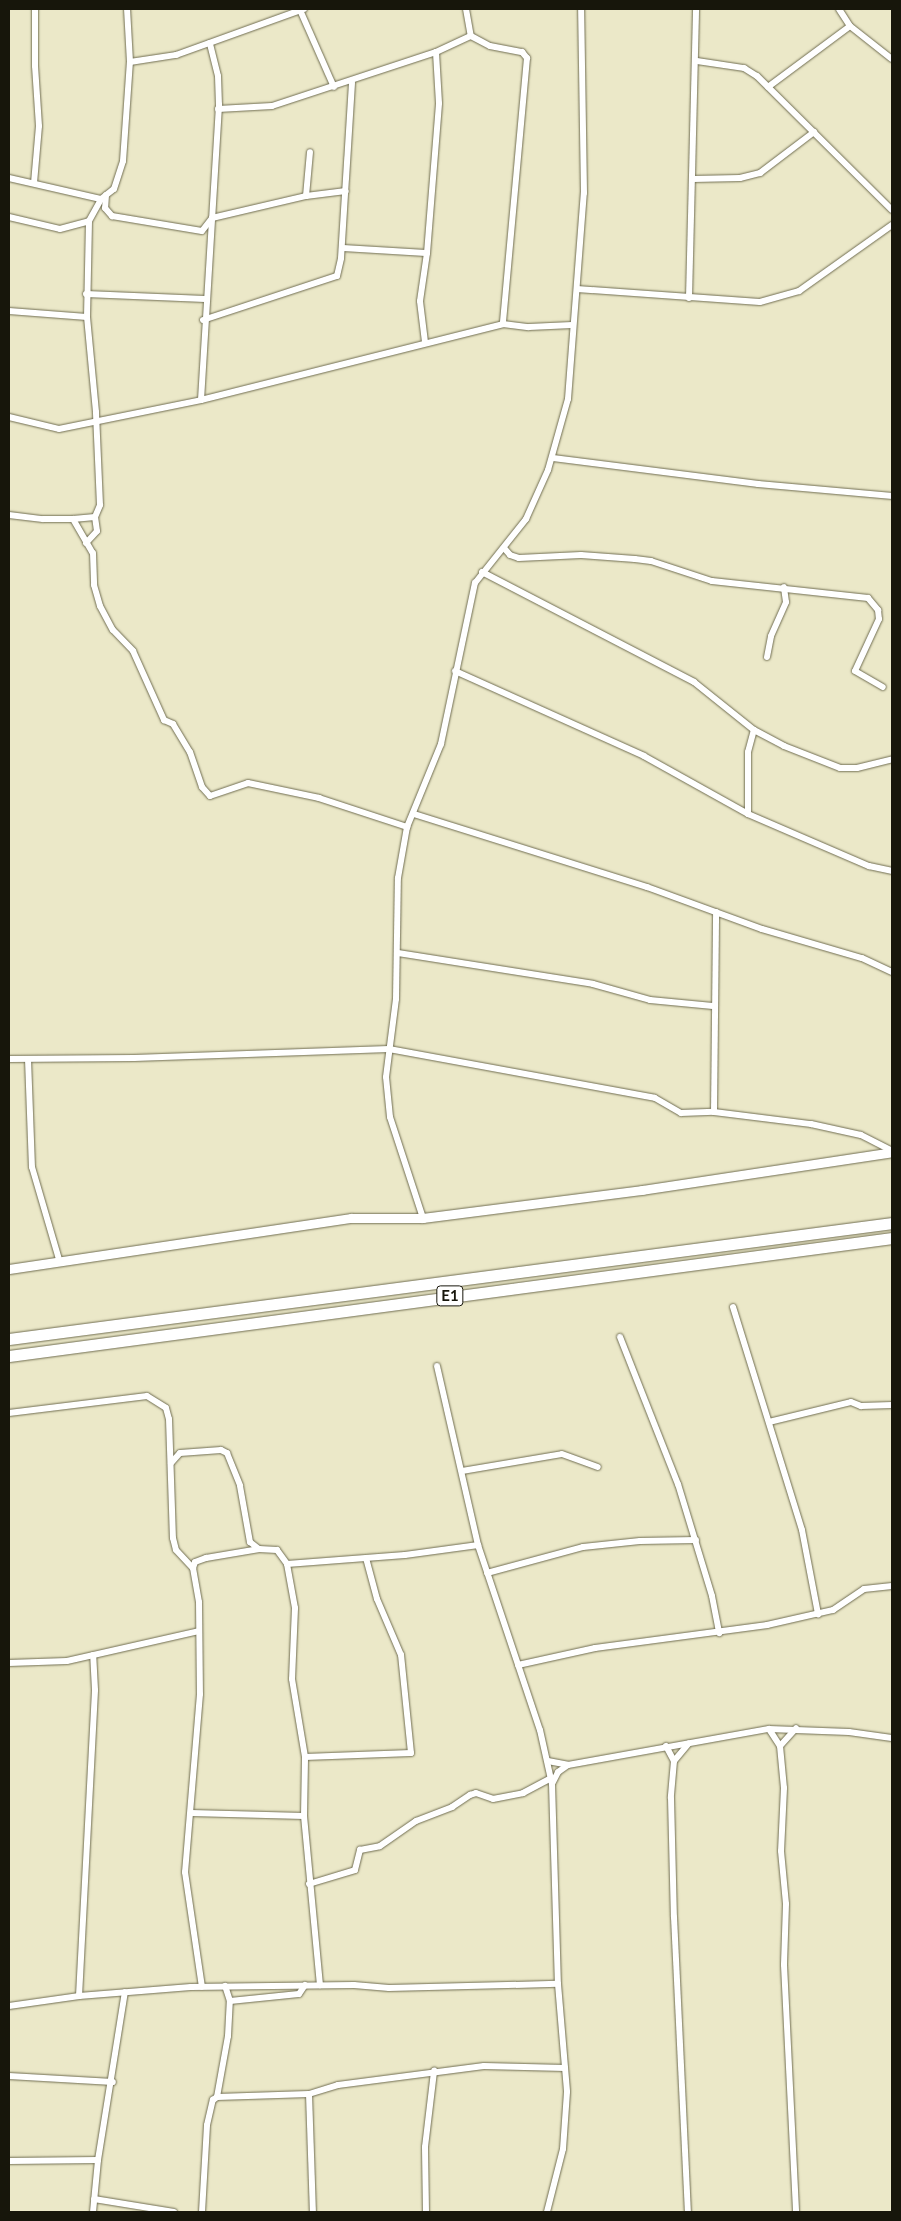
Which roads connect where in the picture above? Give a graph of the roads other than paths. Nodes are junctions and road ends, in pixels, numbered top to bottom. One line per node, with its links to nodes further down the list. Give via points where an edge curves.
1 (35, 9): 24 (street, via 39,126)
2 (127, 9): 15 (street)
3 (466, 9): 10 (street)
4 (581, 9): 35 (street, via 584,193)
5 (696, 9): 14 (street)
6 (839, 9): 9 (street)
7 (302, 10): 8 (street); 17 (street)
8 (289, 11): 11 (street)
9 (850, 26): 13 (street); 18 (street)
10 (471, 36): 12 (street); 42 (street, via 490,46 522,52 527,58)
11 (210, 43): 15 (street, via 176,55); 19 (street, via 218,76)
12 (436, 52): 16 (street); 34 (street, via 439,103)
13 (892, 59)
14 (697, 61): 18 (street, via 744,68); 23 (street)
15 (130, 62): 27 (street, via 124,161 120,177)
16 (352, 82): 17 (street); 25 (street)
17 (334, 87): 19 (street, via 272,106)
18 (768, 87): 20 (street)
19 (218, 110): 30 (street)
20 (814, 132): 23 (street, via 760,173 740,178); 28 (street)
21 (310, 152): 26 (street)
22 (9, 178): 24 (street)
23 (693, 179): 37 (street)
24 (34, 183): 27 (street)
25 (346, 191): 26 (street); 33 (street)
26 (306, 196): 30 (street)
27 (103, 197): 30 (street, via 112,216 128,220 202,231); 31 (street)
28 (892, 210)
29 (9, 217): 31 (street, via 60,229)
30 (212, 218): 38 (street)
31 (89, 221): 36 (street)
32 (892, 225): 37 (street, via 799,291 780,298 741,302)
33 (342, 248): 34 (street); 41 (street, via 339,271 333,278)
34 (427, 253): 44 (street, via 420,301)
35 (577, 290): 37 (street); 43 (street)
36 (86, 294): 38 (street); 40 (street)
37 (689, 298)
38 (205, 299): 41 (street)
39 (9, 311): 40 (street)
40 (87, 317): 47 (street)
41 (203, 320): 45 (street)
42 (503, 324): 43 (street, via 530,327); 44 (street)
43 (572, 325): 48 (street, via 568,399)
44 (425, 342): 45 (street)
45 (201, 400): 47 (street)
46 (9, 418): 47 (street, via 59,429)
47 (96, 422): 51 (street, via 102,498)
48 (553, 458): 49 (street, via 758,484); 54 (street, via 526,519)
49 (892, 496)
50 (9, 514): 52 (street, via 42,520)
51 (95, 516): 52 (street); 53 (street, via 97,531)
52 (73, 519): 53 (street)
53 (86, 543): 64 (street, via 93,553 94,585 100,606 113,630 132,651 164,720 173,724 190,752 202,787 210,796 248,783 319,798)
54 (504, 548): 55 (street); 56 (street, via 519,558 581,555 635,559 712,581)
55 (482, 572): 58 (street, via 474,583); 60 (street, via 694,682)
56 (784, 587): 57 (street, via 786,602 771,636); 59 (street, via 868,598 875,604 879,619 855,671)
57 (767, 657)
58 (456, 671): 62 (street, via 441,744); 63 (street, via 644,756)
59 (883, 687)
60 (754, 730): 61 (street, via 822,763 840,768 857,768); 63 (street, via 748,752)
61 (892, 759)
62 (414, 814): 64 (street); 66 (street)
63 (748, 814): 65 (street, via 869,866)
64 (406, 827): 67 (street, via 398,878)
65 (892, 872)
66 (716, 912): 68 (street, via 862,958); 69 (street)
67 (398, 953): 69 (street, via 594,984 650,1000); 70 (street)
68 (892, 972)
69 (713, 1006): 73 (street)
70 (389, 1049): 72 (street); 73 (street, via 655,1098 681,1113); 75 (street, via 386,1077 390,1117)
71 (9, 1059): 72 (street)
72 (28, 1059): 78 (street, via 31,1160)
73 (714, 1112): 74 (street, via 844,1131 861,1135)
74 (892, 1152): 75 (street, via 642,1190)
75 (423, 1218): 78 (street, via 351,1218)
76 (892, 1223): 82 (highway, E1)
77 (892, 1238): 83 (highway, E1)
78 (60, 1262): 79 (street)
79 (9, 1269)
80 (733, 1307): 87 (street)
81 (620, 1337): 91 (street, via 648,1401)
82 (9, 1340)
83 (9, 1356)
84 (437, 1366): 90 (street)
85 (892, 1405): 87 (street, via 861,1406 851,1402)
86 (9, 1413): 88 (street, via 147,1396 166,1408)
87 (769, 1422): 99 (street, via 802,1530)
88 (170, 1463): 93 (street, via 180,1453 222,1450 227,1453 240,1486 250,1542); 96 (street, via 173,1538 176,1550)
89 (598, 1467): 90 (street, via 562,1454)
90 (462, 1471): 92 (street)
91 (696, 1540): 97 (street, via 582,1547); 101 (street)
92 (478, 1545): 94 (street); 97 (street)
93 (259, 1550): 95 (street, via 277,1550); 96 (street, via 206,1558 195,1562)
94 (366, 1558): 95 (street); 111 (street, via 377,1599 401,1655 411,1753)
95 (287, 1564): 111 (street, via 295,1608 292,1679)
96 (193, 1568): 100 (street)
97 (487, 1573): 104 (street)
98 (892, 1586): 99 (street, via 864,1589 833,1610)
99 (818, 1614): 101 (street)
100 (199, 1631): 102 (street); 116 (street, via 200,1694)
101 (719, 1633): 104 (street, via 595,1648)
102 (93, 1655): 103 (street, via 67,1661); 125 (street, via 94,1709)
103 (9, 1663)
104 (518, 1665): 112 (street)
105 (796, 1728): 106 (street); 107 (street); 110 (street)
106 (769, 1729): 108 (street); 110 (street)
107 (892, 1738)
108 (690, 1742): 109 (street); 113 (street)
109 (666, 1746): 113 (street); 114 (street)
110 (780, 1746): 144 (street, via 784,1788 780,1850 786,1904 784,1965)
111 (305, 1757): 117 (street)
112 (548, 1761): 114 (street); 115 (street)
113 (674, 1761): 143 (street, via 671,1798 674,1918)
114 (568, 1765): 115 (street)
115 (552, 1781): 118 (street, via 524,1793 500,1798 470,1795 452,1807 416,1821 380,1846 360,1850 355,1870); 119 (street)
116 (191, 1813): 117 (street); 122 (street, via 185,1872)
117 (304, 1816): 118 (street)
118 (309, 1884): 121 (street)
119 (558, 1984): 121 (street, via 389,1988); 128 (street)
120 (305, 1985): 121 (street); 123 (street); 126 (street, via 299,1994)
121 (320, 1985)
122 (202, 1986): 123 (street); 124 (street)
123 (225, 1986): 126 (street)
124 (125, 1992): 125 (street); 131 (street)
125 (79, 1996): 127 (street)
126 (230, 2001): 133 (street)
127 (9, 2006)
128 (565, 2068): 129 (street, via 484,2066); 142 (street, via 567,2092 563,2149)
129 (434, 2071): 132 (street, via 338,2085); 141 (street, via 425,2147)
130 (9, 2076): 131 (street)
131 (113, 2082): 134 (street)
132 (309, 2094): 133 (street); 140 (street)
133 (218, 2097): 139 (street, via 213,2100 207,2125)
134 (98, 2160): 135 (street); 136 (street)
135 (9, 2161)
136 (94, 2199): 137 (street); 138 (street)
137 (93, 2212)
138 (174, 2212)
139 (202, 2212)
140 (313, 2212)
141 (426, 2212)
142 (547, 2212)
143 (688, 2212)
144 (796, 2212)

